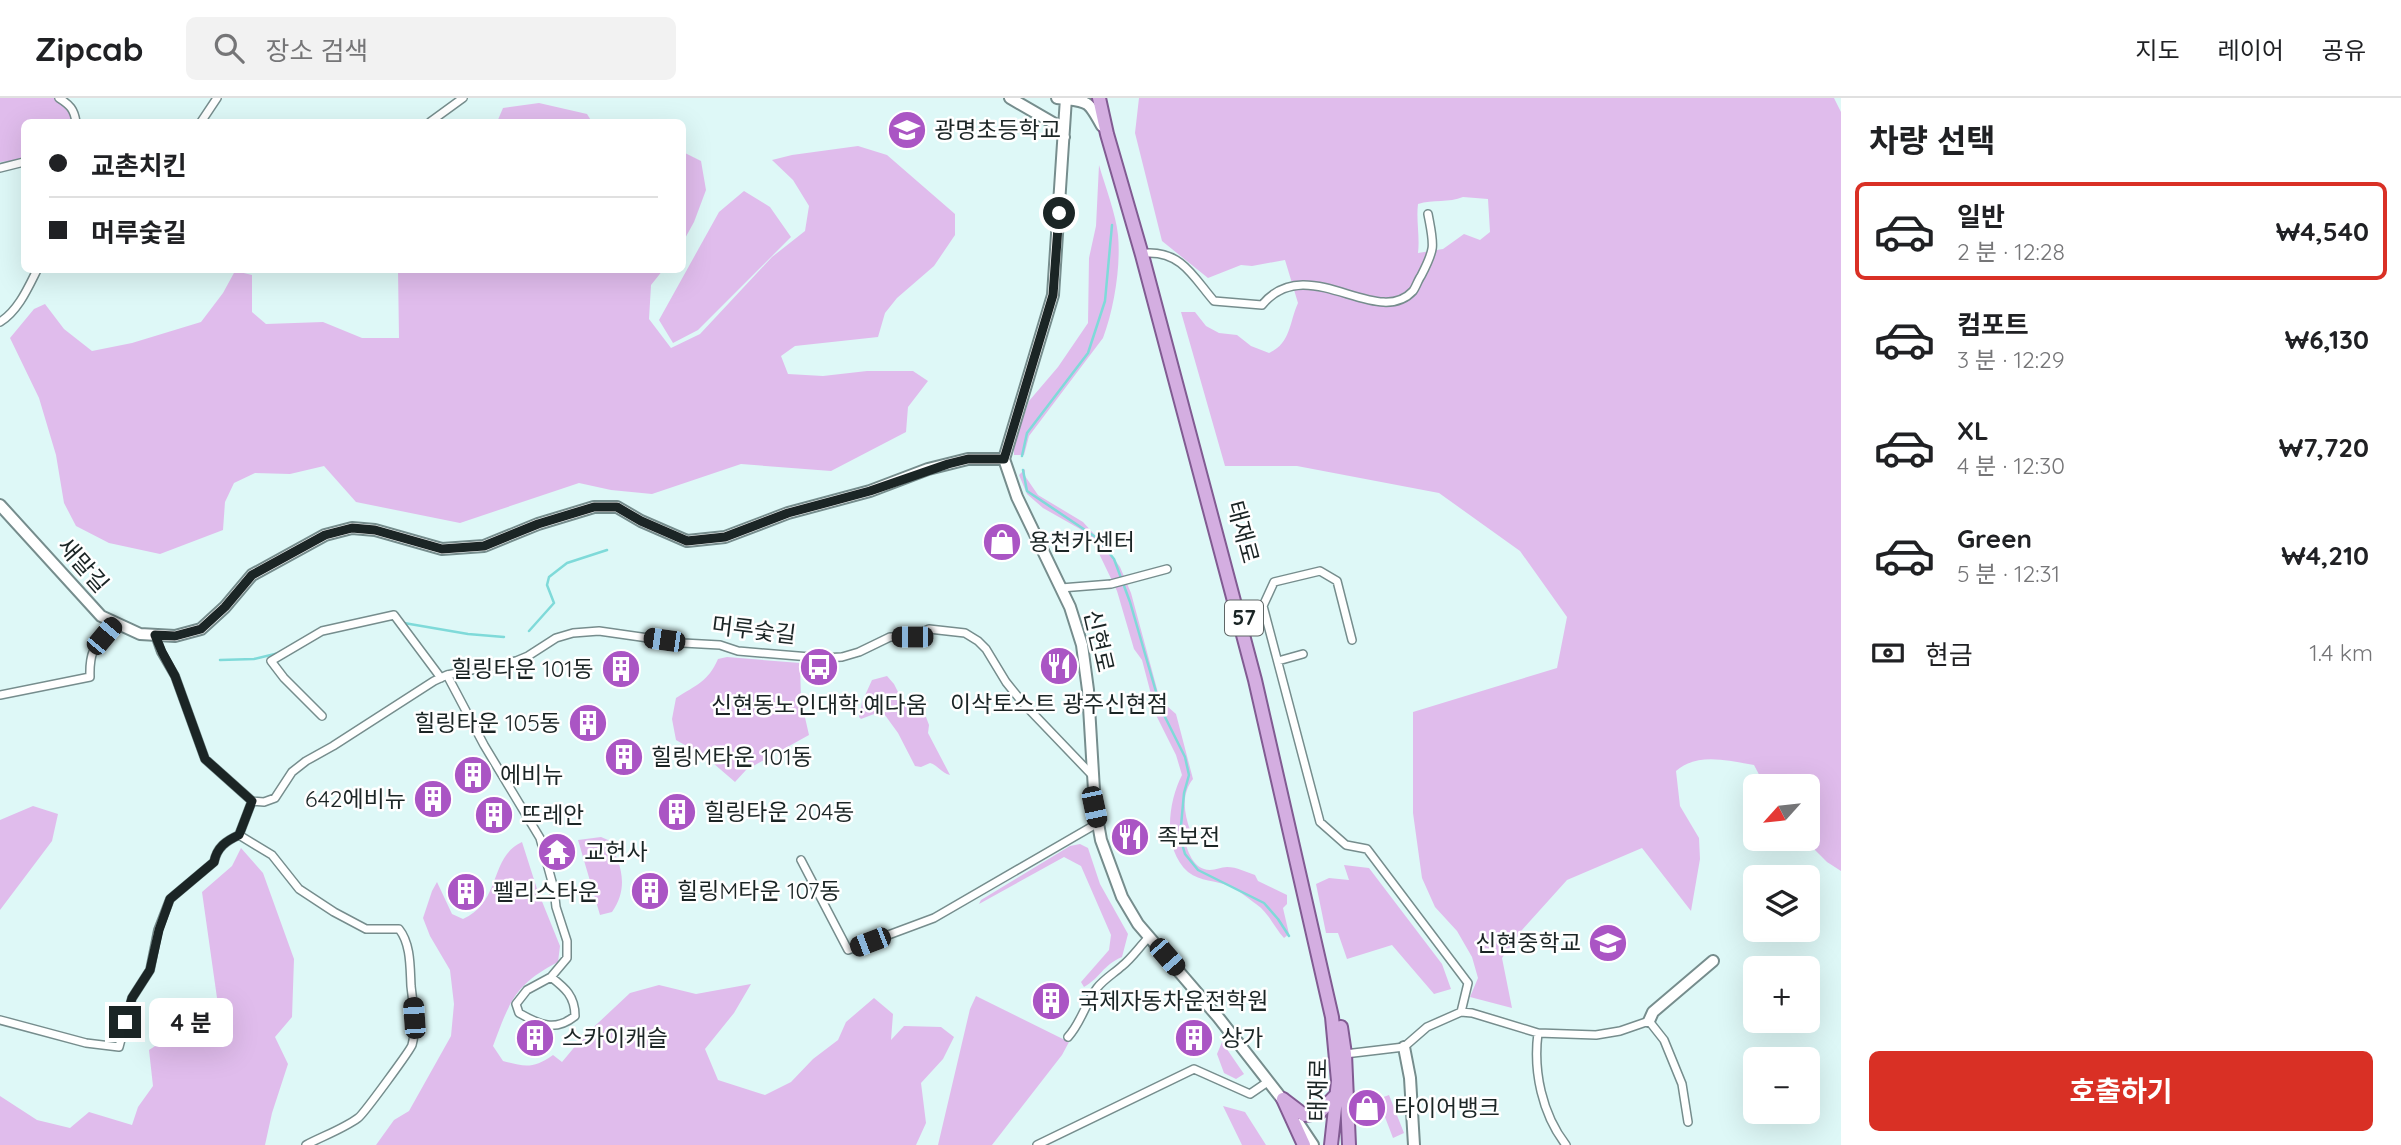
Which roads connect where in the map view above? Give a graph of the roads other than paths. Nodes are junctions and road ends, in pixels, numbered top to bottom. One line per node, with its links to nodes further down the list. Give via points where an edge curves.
1 (59, 98): 8 (street, via 70,105)
2 (217, 98): 9 (street)
3 (463, 98): 10 (street)
4 (1010, 98): 12 (street, via 1055,124)
5 (1064, 98): 11 (street, via 1084,99); 12 (street)
6 (1099, 98): 11 (main road, 태재로 / 57)
7 (1107, 98): 16 (main road, 태재로 / 57)
8 (75, 119)
9 (203, 119)
10 (434, 119)
11 (1107, 134): 48 (main road, 태재로 / 57, via 1261,706 1332,1017)
12 (1063, 137): 19 (street, via 1053,295)
13 (21, 163): 14 (street)
14 (0, 168)
15 (1428, 214): 16 (street, via 1434,246 1413,291 1395,302 1355,298 1317,284 1271,294 1262,305 1214,301 1173,257)
16 (1148, 253): 39 (main road, 태재로 / 57, via 1259,679)
17 (35, 273): 18 (street)
18 (0, 323)
19 (1004, 459): 22 (street, 신현로); 24 (street, 새말길, via 968,459 928,470 725,537 687,541 617,507 594,507 484,546 442,549 352,528 325,535 252,575 201,629 175,636)
20 (0, 505): 23 (street, 새말길, via 101,617)
21 (1167, 569): 22 (street, via 1111,584)
22 (1061, 588): 31 (street, 신현로, via 1082,645)
23 (115, 623): 24 (street, 새말길, via 140,635); 29 (street, via 93,647 90,677)
24 (155, 635): 32 (street, via 205,759)
25 (1352, 640): 27 (street, via 1337,581 1320,571 1274,582 1263,606)
26 (1303, 654): 27 (street)
27 (1278, 661): 40 (street, via 1320,822 1346,845 1367,849 1468,983)
28 (444, 677): 30 (street, via 394,615 322,631 271,661); 31 (street, 머루숯길, via 516,661 573,633 599,631 822,658 842,657 890,637 912,637 929,629 965,633 986,649 1023,703); 32 (street, 머루숯길, via 306,761 275,797); 38 (street, via 540,838 568,948 568,958)
29 (0, 695)
30 (322, 716)
31 (1093, 775): 33 (street, 신현로)
32 (252, 801): 34 (street)
33 (1098, 822): 35 (street, via 934,918 848,950); 36 (street, 신현로, via 1122,897)
34 (239, 835): 41 (street, via 225,841 214,862 170,899 150,970 132,998 119,1047); 51 (street, via 271,855 299,889 334,912 366,929 399,929 405,936 414,1018 408,1053 361,1116)
35 (801, 860)
36 (1149, 937): 44 (street, via 1090,997); 47 (street, 신현로)
37 (1713, 961): 42 (street)
38 (551, 976): 38 (street, via 527,990 516,1004 519,1013 537,1023 556,1026 575,1016 575,1006 569,992)
39 (1334, 1000): 46 (main road); 48 (main road, 태재로 / 57)
40 (1461, 1012): 43 (street); 45 (street, via 1427,1027)
41 (0, 1020)
42 (1649, 1021): 43 (street, via 1596,1035); 50 (street, via 1664,1040 1682,1084)
43 (1538, 1033): 58 (street, via 1536,1051 1544,1103)
44 (1068, 1037)
45 (1404, 1046): 46 (street); 57 (street)
46 (1345, 1054): 48 (main road)
47 (1269, 1081): 49 (street, 신현로); 52 (street, via 1250,1094 1194,1069)
48 (1342, 1089): 49 (main road, via 1319,1113 1304,1115); 55 (main road, 태재로 / 57); 56 (main road)
49 (1283, 1099): 53 (main road); 54 (street, 신현로)
50 (1688, 1122)
51 (306, 1145)
52 (1037, 1145)
53 (1304, 1145)
54 (1313, 1145)
55 (1334, 1145)
56 (1349, 1145)
57 (1414, 1145)
58 (1566, 1145)

